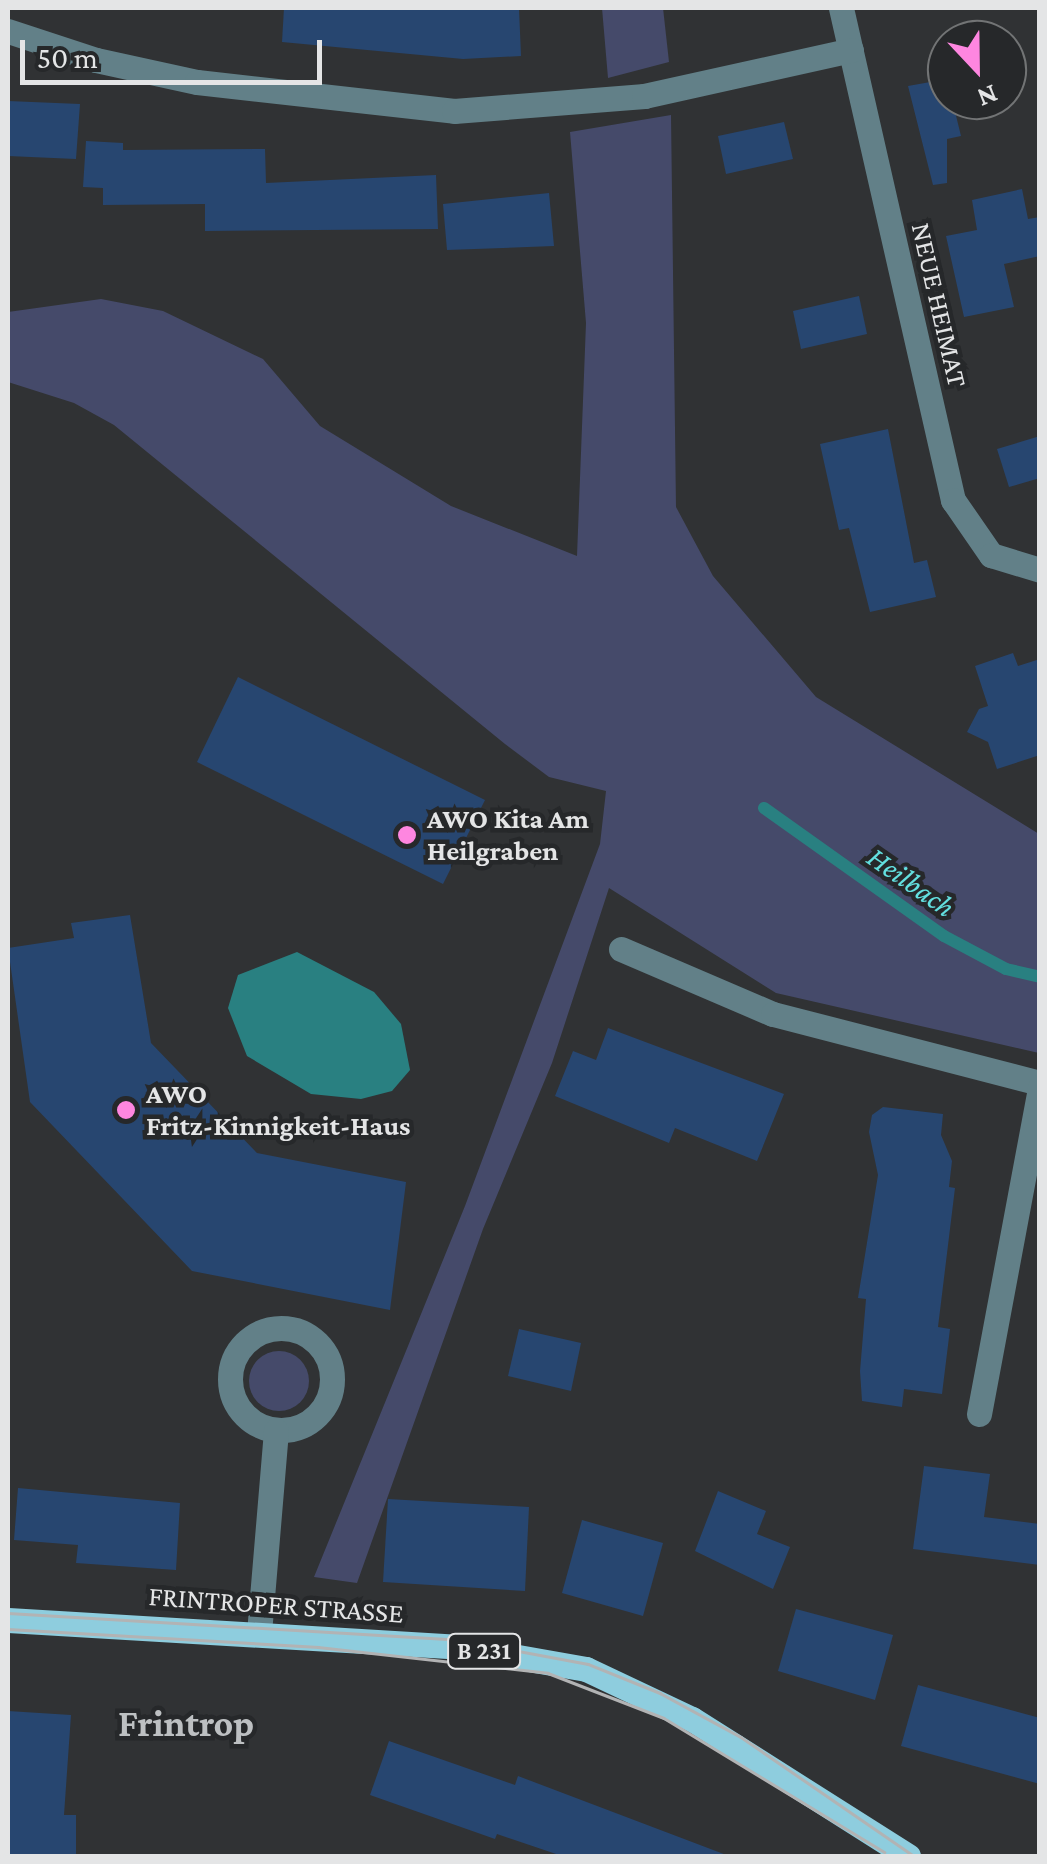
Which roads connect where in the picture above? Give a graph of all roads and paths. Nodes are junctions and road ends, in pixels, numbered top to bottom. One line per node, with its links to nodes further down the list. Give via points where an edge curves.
1 (841, 8): 3 (street, NEUE HEIMAT)
2 (8, 31): 3 (street, via 96,60 198,82 454,111 644,96)
3 (851, 50): 4 (street, NEUE HEIMAT, via 953,500 991,554)
4 (1040, 570)
5 (620, 949): 6 (street, via 773,1014)
6 (1040, 1085): 7 (street)
7 (980, 1414)
8 (276, 1431): 8 (street, via 310,1421 323,1409 332,1383 316,1342 284,1328 251,1337 229,1374 237,1408); 10 (street)
9 (8, 1620): 10 (main road, FRINTROPER STRASSE / B 231)
10 (259, 1633): 11 (main road, FRINTROPER STRASSE / B 231, via 460,1647 586,1670 692,1719)
11 (908, 1856)

